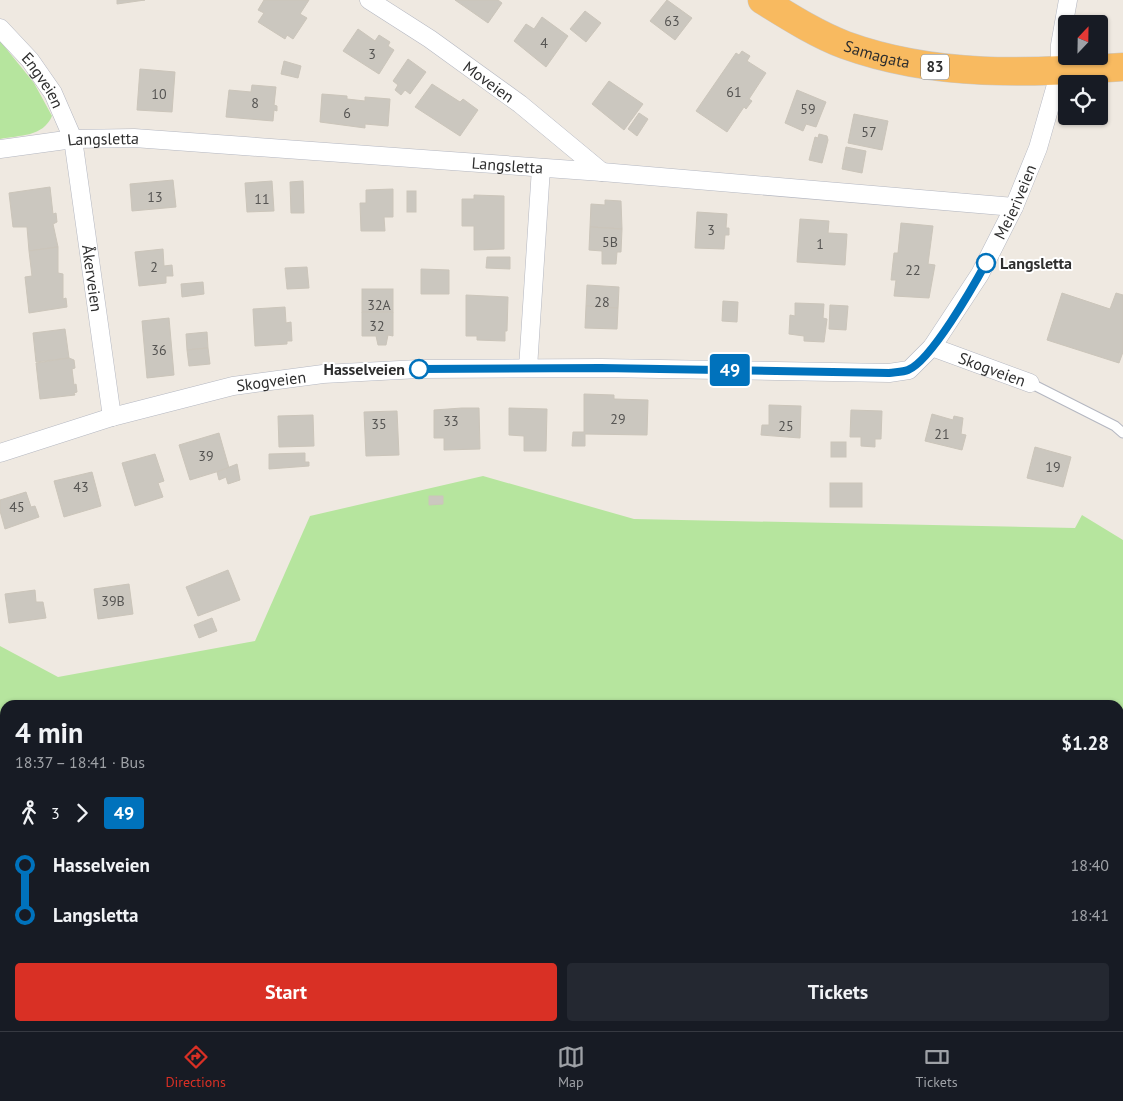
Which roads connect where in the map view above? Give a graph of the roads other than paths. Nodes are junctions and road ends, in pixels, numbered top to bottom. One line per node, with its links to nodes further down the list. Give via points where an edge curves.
1 (368, 0): 10 (street, Moveien, via 430,39 520,104)
2 (762, 0): 6 (highway, Samagata / 83, via 844,44 900,62 952,70)
3 (1068, 0): 6 (street, Meieriveien, via 1060,45)
4 (0, 28): 7 (street, Engveien, via 30,60 53,93)
5 (1123, 67): 6 (highway, Samagata / 83)
6 (1060, 71): 11 (street, Meieriveien, via 1038,148)
7 (73, 139): 8 (street, Langsletta); 9 (street, Langsletta, via 134,138); 15 (street, Åkerveien)
8 (0, 149)
9 (541, 168): 10 (street, Langsletta); 13 (street)
10 (602, 172): 11 (street, Langsletta)
11 (1014, 207): 12 (street, Meieriveien, via 980,274)
12 (932, 347): 13 (street, Skogveien, via 909,370 889,373); 14 (street, Skogveien)
13 (528, 368): 15 (street, Skogveien, via 323,374 233,386)
14 (1030, 384): 16 (lane, Skogveien)
15 (112, 417): 17 (street, Skogveien)
16 (1123, 433)
17 (0, 454)

